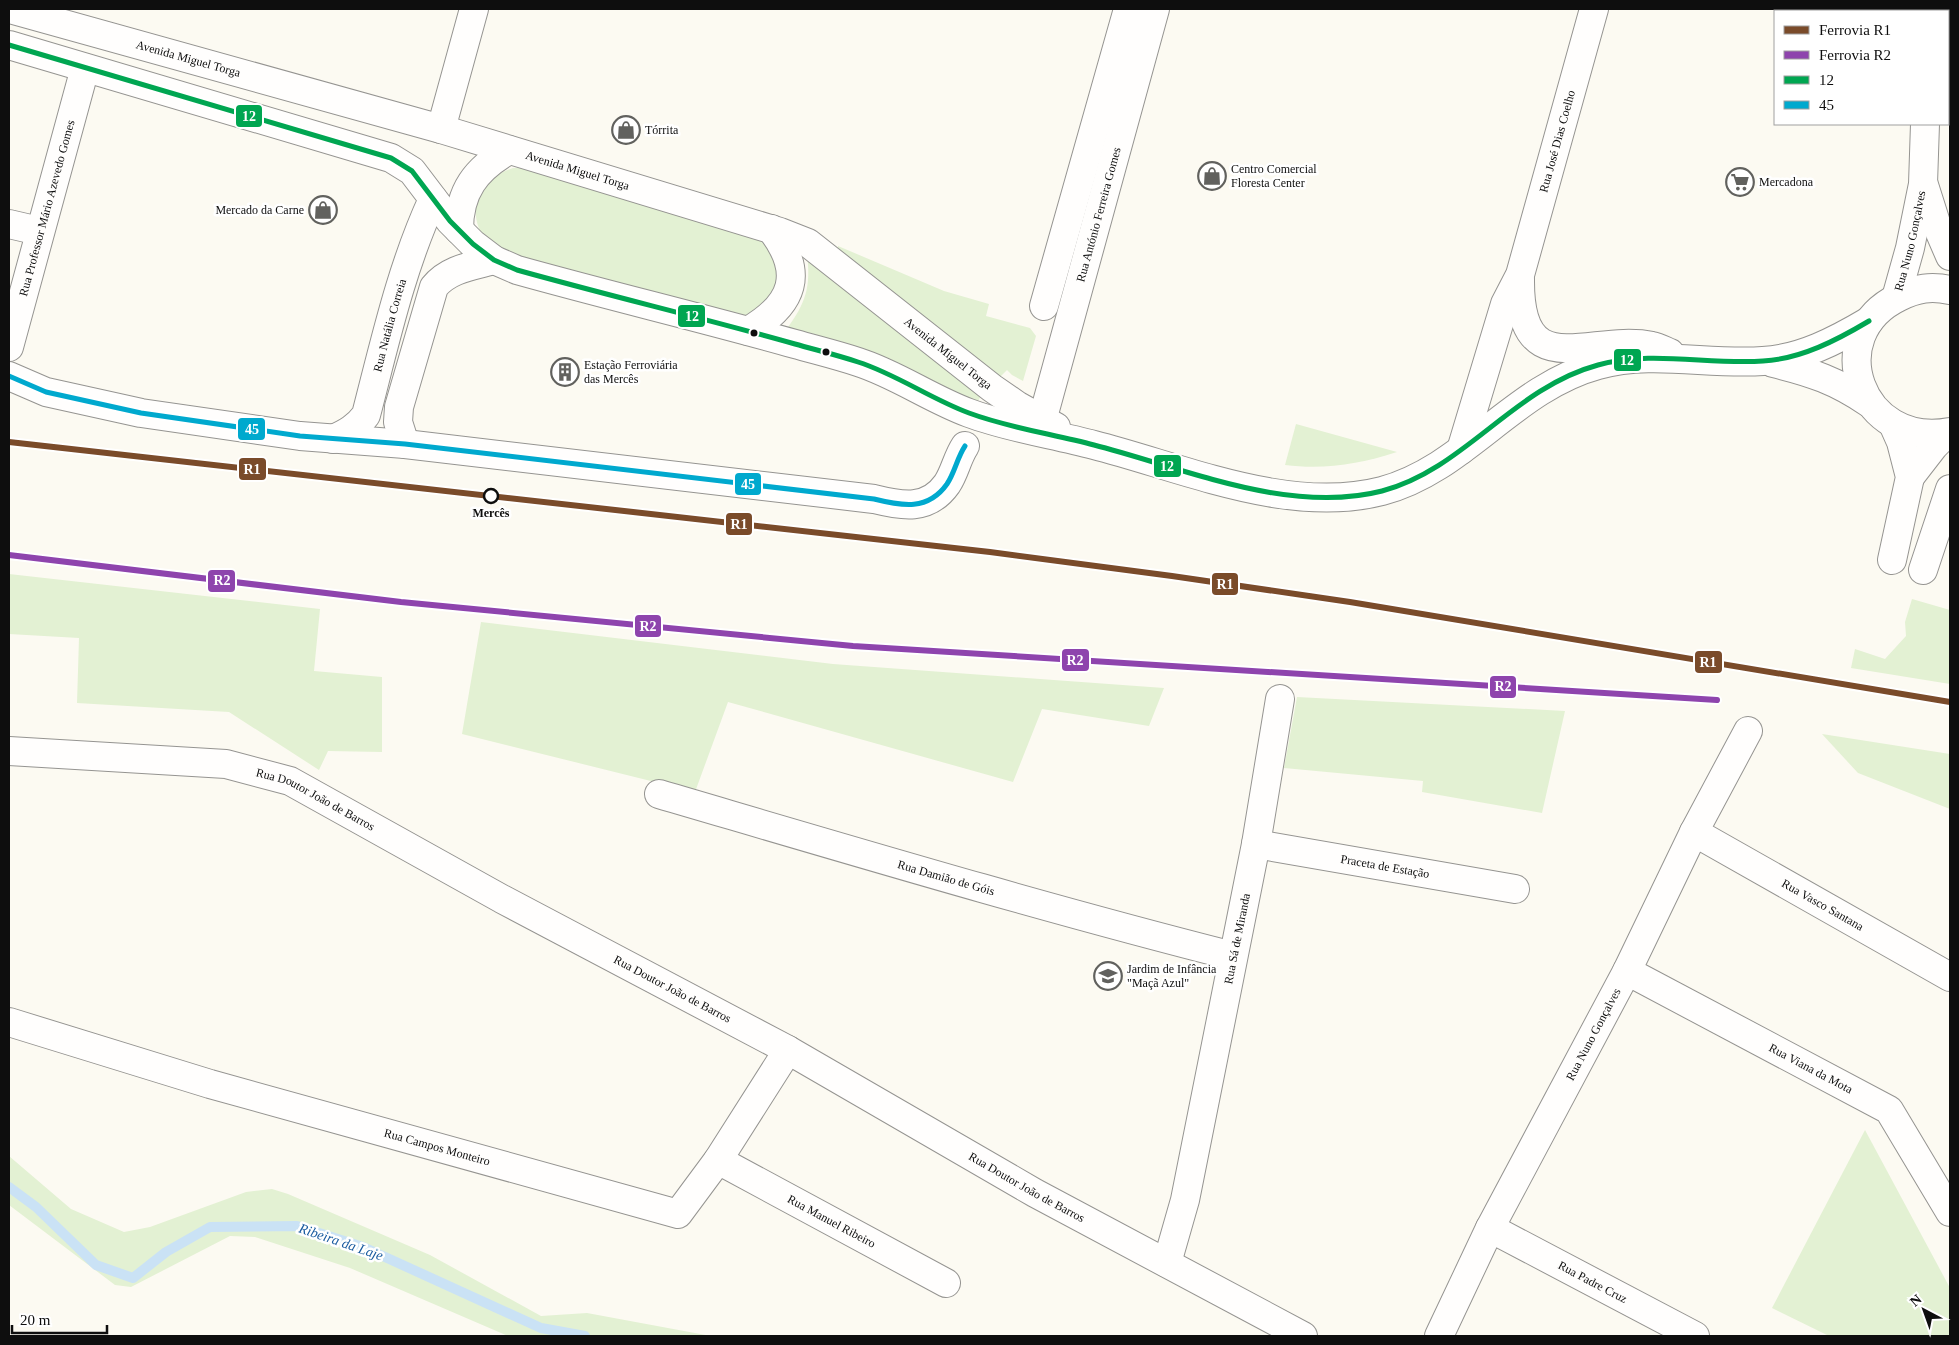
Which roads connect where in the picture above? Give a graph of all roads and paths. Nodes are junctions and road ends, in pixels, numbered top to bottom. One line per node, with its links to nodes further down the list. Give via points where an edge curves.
1 (10, 9): 9 (street, Avenida Miguel Torga)
2 (474, 9): 9 (street)
3 (1128, 9): 22 (street)
4 (1155, 9): 30 (street, Rua António Ferreira Gomes)
5 (1594, 9): 19 (street, Rua José Dias Coelho)
6 (9, 45): 7 (street, Avenida Miguel Torga)
7 (85, 68): 12 (street, Avenida Miguel Torga, via 391,158 412,171); 16 (street, Rua Professor Mário Azevedo Gomes)
8 (1925, 125): 11 (street, Rua Nuno Gonçalves)
9 (441, 129): 10 (street, Avenida Miguel Torga)
10 (509, 150): 14 (street, Avenida Miguel Torga); 15 (street, via 491,160 474,177 459,211)
11 (1923, 184): 17 (street, Rua Nuno Gonçalves); 21 (street, Rua Nuno Gonçalves)
12 (433, 199): 15 (street, Avenida Miguel Torga); 33 (street, Rua Natália Correia, via 405,270 366,415 360,424)
13 (9, 224): 16 (street)
14 (771, 229): 24 (street, via 784,246 792,280 785,299 775,312); 30 (street, Avenida Miguel Torga, via 808,243 992,388)
15 (459, 230): 18 (street, Avenida Miguel Torga)
16 (39, 231): 25 (street, Rua Professor Mário Azevedo Gomes)
17 (1950, 256)
18 (494, 260): 24 (street, Avenida Miguel Torga, via 517,270); 34 (street, via 452,272 434,288 398,407 398,422)
19 (1520, 275): 26 (street, Rua José Dias Coelho, via 1522,315 1528,329 1552,347 1565,350 1652,346); 37 (street, Rua José Dias Coelho, via 1505,304)
20 (1950, 290): 21 (street, via 1936,287 1913,290)
21 (1896, 298): 23 (street, via 1887,302)
22 (1044, 306)
23 (1869, 321): 27 (street, Avenida Miguel Torga, via 1842,338 1808,351); 29 (street, via 1859,344 1856,364)
24 (748, 331): 35 (street, Avenida Miguel Torga, via 860,362 969,413 1029,431)
25 (9, 347)
26 (1687, 359): 27 (street, Avenida Miguel Torga); 37 (street, Avenida Miguel Torga, via 1614,361 1580,370 1550,383 1521,402)
27 (1766, 361): 29 (street, Avenida Miguel Torga, via 1810,372 1844,386)
28 (9, 376): 33 (street, via 46,392 141,413)
29 (1869, 403): 31 (street, via 1881,417)
30 (1042, 421): 35 (street, Avenida Miguel Torga)
31 (1893, 424): 32 (street, via 1903,430 1933,436); 38 (street)
32 (1949, 432): 38 (street)
33 (333, 439): 34 (street)
34 (405, 444): 36 (street, via 874,499 906,506 926,502 947,484)
35 (1092, 444): 37 (street, Avenida Miguel Torga, via 1241,486 1310,497 1347,497 1385,490 1423,474)
36 (965, 446)
37 (1461, 450)
38 (1910, 477): 40 (street)
39 (1950, 489): 41 (street)
40 (1892, 560)
41 (1924, 570)
42 (1280, 699): 47 (street, Rua Sá de Miranda)
43 (1748, 732): 46 (street, Rua Nuno Gonçalves)
44 (9, 751): 53 (street, Rua Doutor João de Barros, via 226,764 290,781 502,899)
45 (659, 794): 49 (street, Rua Damião de Góis, via 947,879)
46 (1694, 832): 50 (street, Rua Nuno Gonçalves); 51 (street, Rua Vasco Santana)
47 (1256, 844): 48 (street, Praceta de Estação); 49 (street, Rua Sá de Miranda)
48 (1515, 889)
49 (1233, 956): 57 (street, Rua Sá de Miranda, via 1185,1200)
50 (1627, 971): 55 (street, Rua Viana da Mota, via 1889,1110); 56 (street, Rua Nuno Gonçalves)
51 (1950, 977)
52 (9, 1022): 54 (street, Rua Campos Monteiro, via 210,1084 678,1214)
53 (788, 1050): 54 (street, Rua Campos Monteiro); 57 (street, Rua Doutor João de Barros, via 1035,1193)
54 (718, 1160): 58 (street, Rua Manuel Ribeiro)
55 (1950, 1212)
56 (1490, 1228): 60 (street, Rua Nuno Gonçalves); 61 (street, Rua Padre Cruz)
57 (1167, 1262): 59 (street, Rua Doutor João de Barros)
58 (946, 1283)
59 (1303, 1336)
60 (1439, 1336)
61 (1695, 1336)

